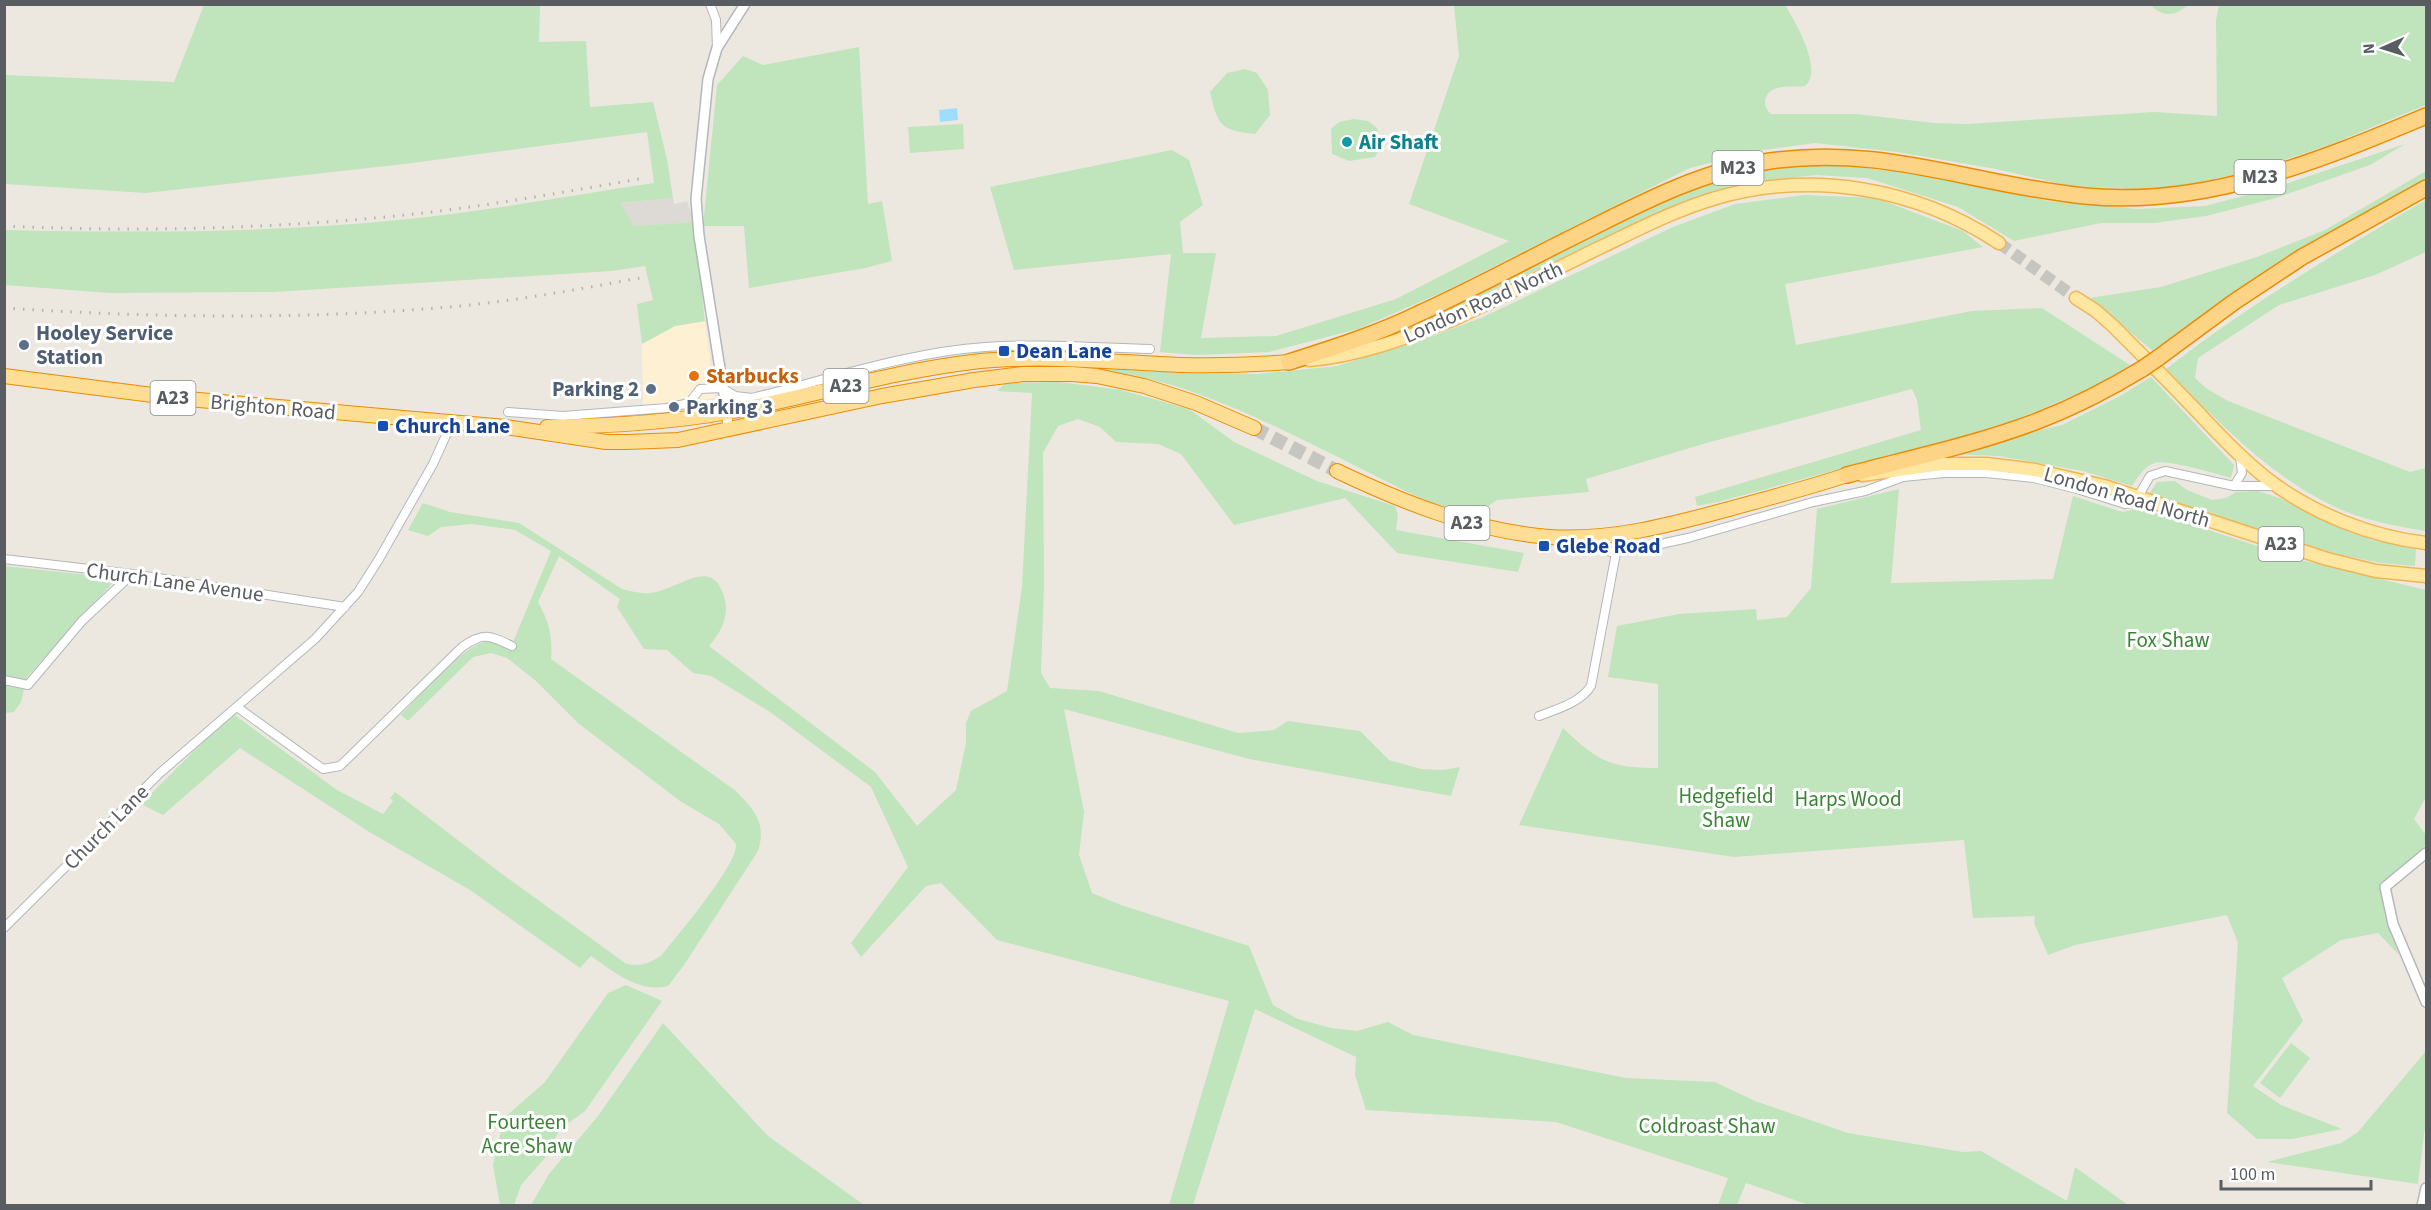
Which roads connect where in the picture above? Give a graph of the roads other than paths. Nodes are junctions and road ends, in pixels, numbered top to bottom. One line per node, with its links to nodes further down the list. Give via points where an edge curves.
1 (710, 4): 3 (street, via 716,20)
2 (745, 4): 3 (street)
3 (717, 48): 11 (street, via 708,79 696,199)
4 (2427, 116): 9 (highway, M23, via 2270,174 2163,197 2067,194 1866,158 1814,157 1744,166 1660,194 1418,314)
5 (2427, 188): 23 (highway, bridge, via 2302,257 2107,390 2039,421)
6 (1999, 243): 9 (main road, London Road North / A23, via 1956,218 1885,193 1838,186 1765,188 1718,197 1670,214 1415,335 1333,358)
7 (2076, 298): 21 (main road, A23, via 2113,326)
8 (1150, 349): 12 (street, via 984,347 923,356)
9 (1289, 362): 13 (highway, London Road North / A23, via 1202,366 996,360 925,369)
10 (4, 376): 17 (highway, Brighton Road / A23, via 176,398)
11 (722, 388): 12 (street, via 735,396); 15 (street); 16 (street, Brighton Road, via 700,390 688,403)
12 (752, 398): 13 (street)
13 (768, 404): 15 (highway, London Road North / A23)
14 (508, 412): 16 (street, Brighton Road)
15 (727, 412): 16 (highway, Brighton Road / A23); 20 (street)
16 (638, 417): 18 (highway, Brighton Road / A23)
17 (452, 422): 18 (highway, Brighton Road / A23); 33 (street, Church Lane, via 379,559)
18 (506, 427): 20 (highway, Brighton Road / A23, via 606,442 678,440)
19 (1254, 428): 20 (highway, A23, via 1144,386 1097,376 1048,373 999,376 882,396)
20 (728, 431)
21 (2240, 455): 24 (street, via 2242,473); 25 (main road, A23)
22 (1337, 471): 27 (highway, London Road North / A23, via 1470,524 1533,535)
23 (1847, 475): 26 (main road, London Road North / A23, via 1871,476 1942,464 1987,464 2059,474); 27 (highway, London Road North / A23, via 1684,522)
24 (2234, 486): 25 (street); 26 (street, via 2164,471 2150,476)
25 (2278, 487): 28 (main road, A23, via 2358,527)
26 (2138, 497): 29 (street, via 2125,504 2056,483 2010,475 1964,472 1903,477 1865,491); 32 (main road, London Road North / A23, via 2327,559 2376,571)
27 (1601, 536): 29 (street, via 1606,550)
28 (2427, 543)
29 (1616, 554): 37 (street, via 1591,686 1569,704)
30 (4, 559): 31 (street, Church Lane Avenue)
31 (132, 574): 33 (street, Church Lane Avenue); 35 (street, via 82,621 28,685)
32 (2427, 576)
33 (345, 607): 36 (street, Church Lane, via 315,639)
34 (512, 646): 36 (street, via 490,636 476,637 340,766 323,769)
35 (4, 680)
36 (237, 707): 39 (street, Church Lane, via 160,773)
37 (1539, 716)
38 (2427, 853): 40 (street, via 2385,887 2393,924)
39 (4, 928)
40 (2427, 1002)
41 (2427, 1188): 42 (street)
42 (2422, 1206)

